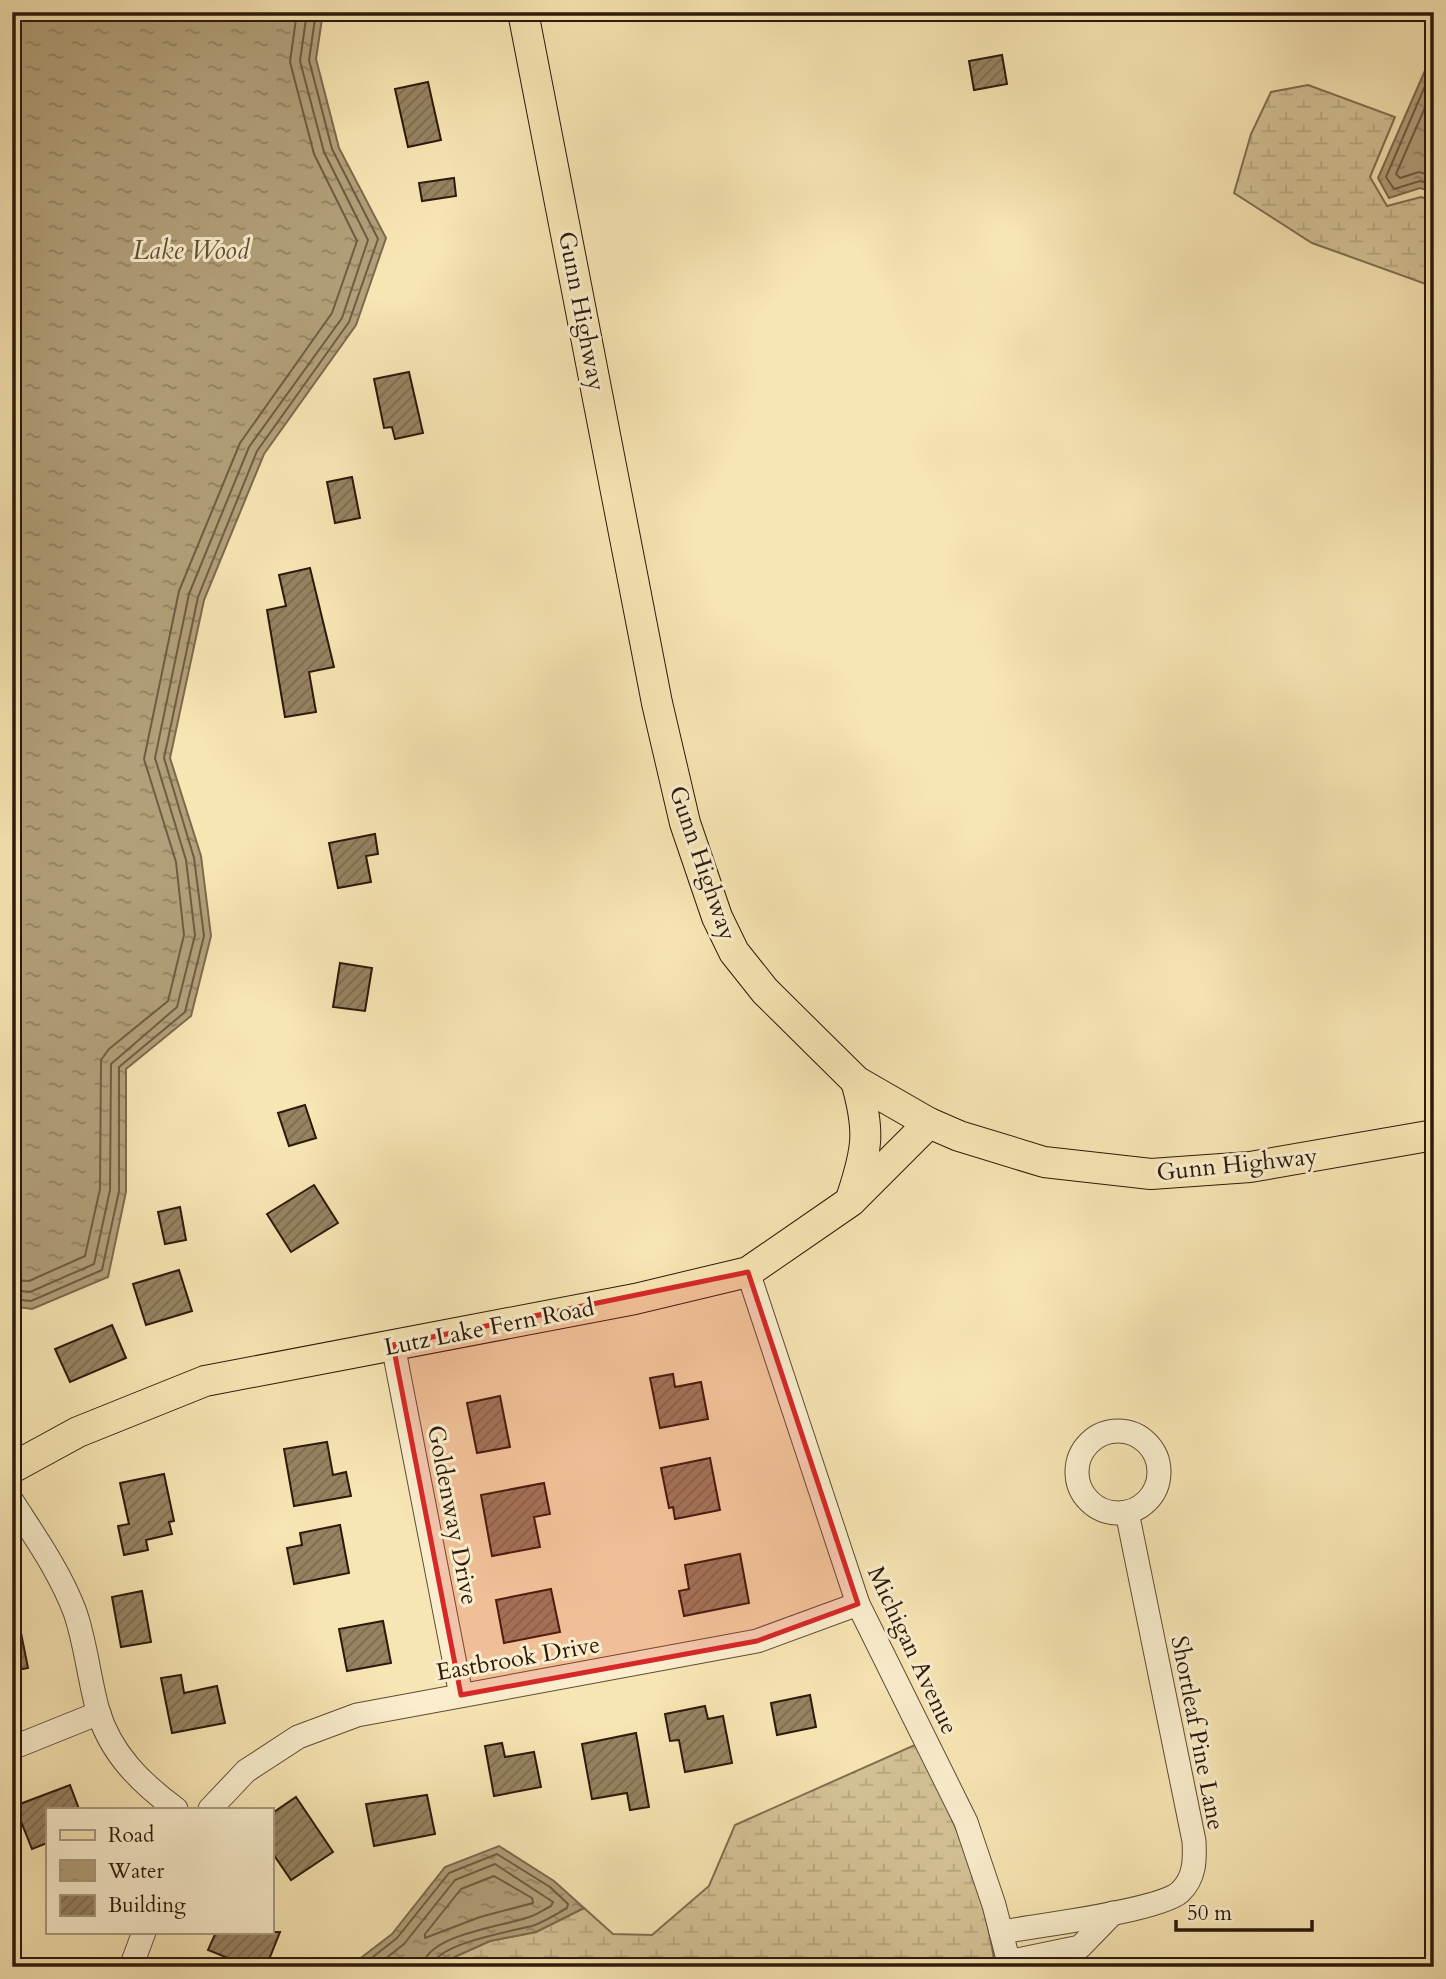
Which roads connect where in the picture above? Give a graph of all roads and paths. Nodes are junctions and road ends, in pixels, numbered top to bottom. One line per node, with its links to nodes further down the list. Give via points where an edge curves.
1 (523, 12): 2 (main road, Gunn Highway, via 657,702 685,823 734,952 765,991)
2 (856, 1081): 3 (main road, Gunn Highway); 5 (main road, via 866,1118 866,1157)
3 (929, 1123): 4 (main road, Gunn Highway, via 1044,1162 1151,1174 1251,1167); 5 (main road, Lutz Lake Fern Road)
4 (1434, 1135)
5 (851, 1201): 6 (main road, Lutz Lake Fern Road)
6 (748, 1272): 7 (main road, Lutz Lake Fern Road, via 635,1299); 11 (street, Michigan Avenue)
7 (393, 1345): 8 (main road, Lutz Lake Fern Road, via 205,1381 78,1432); 12 (street, Goldenway Drive)
8 (12, 1468)
9 (12, 1501): 13 (street, via 60,1578 76,1614)
10 (1127, 1512): 17 (street, Shortleaf Pine Lane, via 1195,1858 1187,1884 1169,1899)
11 (858, 1604): 12 (street, Eastbrook Drive, via 757,1640); 18 (street, Michigan Avenue, via 966,1822)
12 (461, 1695): 16 (street, Eastbrook Drive, via 357,1715 298,1737 246,1771)
13 (99, 1713): 14 (street); 15 (street, via 115,1749 140,1782)
14 (12, 1748)
15 (175, 1808)
16 (211, 1808)
17 (1113, 1913): 18 (street, Shortleaf Pine Lane); 20 (street, via 1080,1947)
18 (1001, 1932): 20 (street, Michigan Avenue)
19 (143, 1934): 21 (street)
20 (1009, 1964)
21 (131, 1967)

